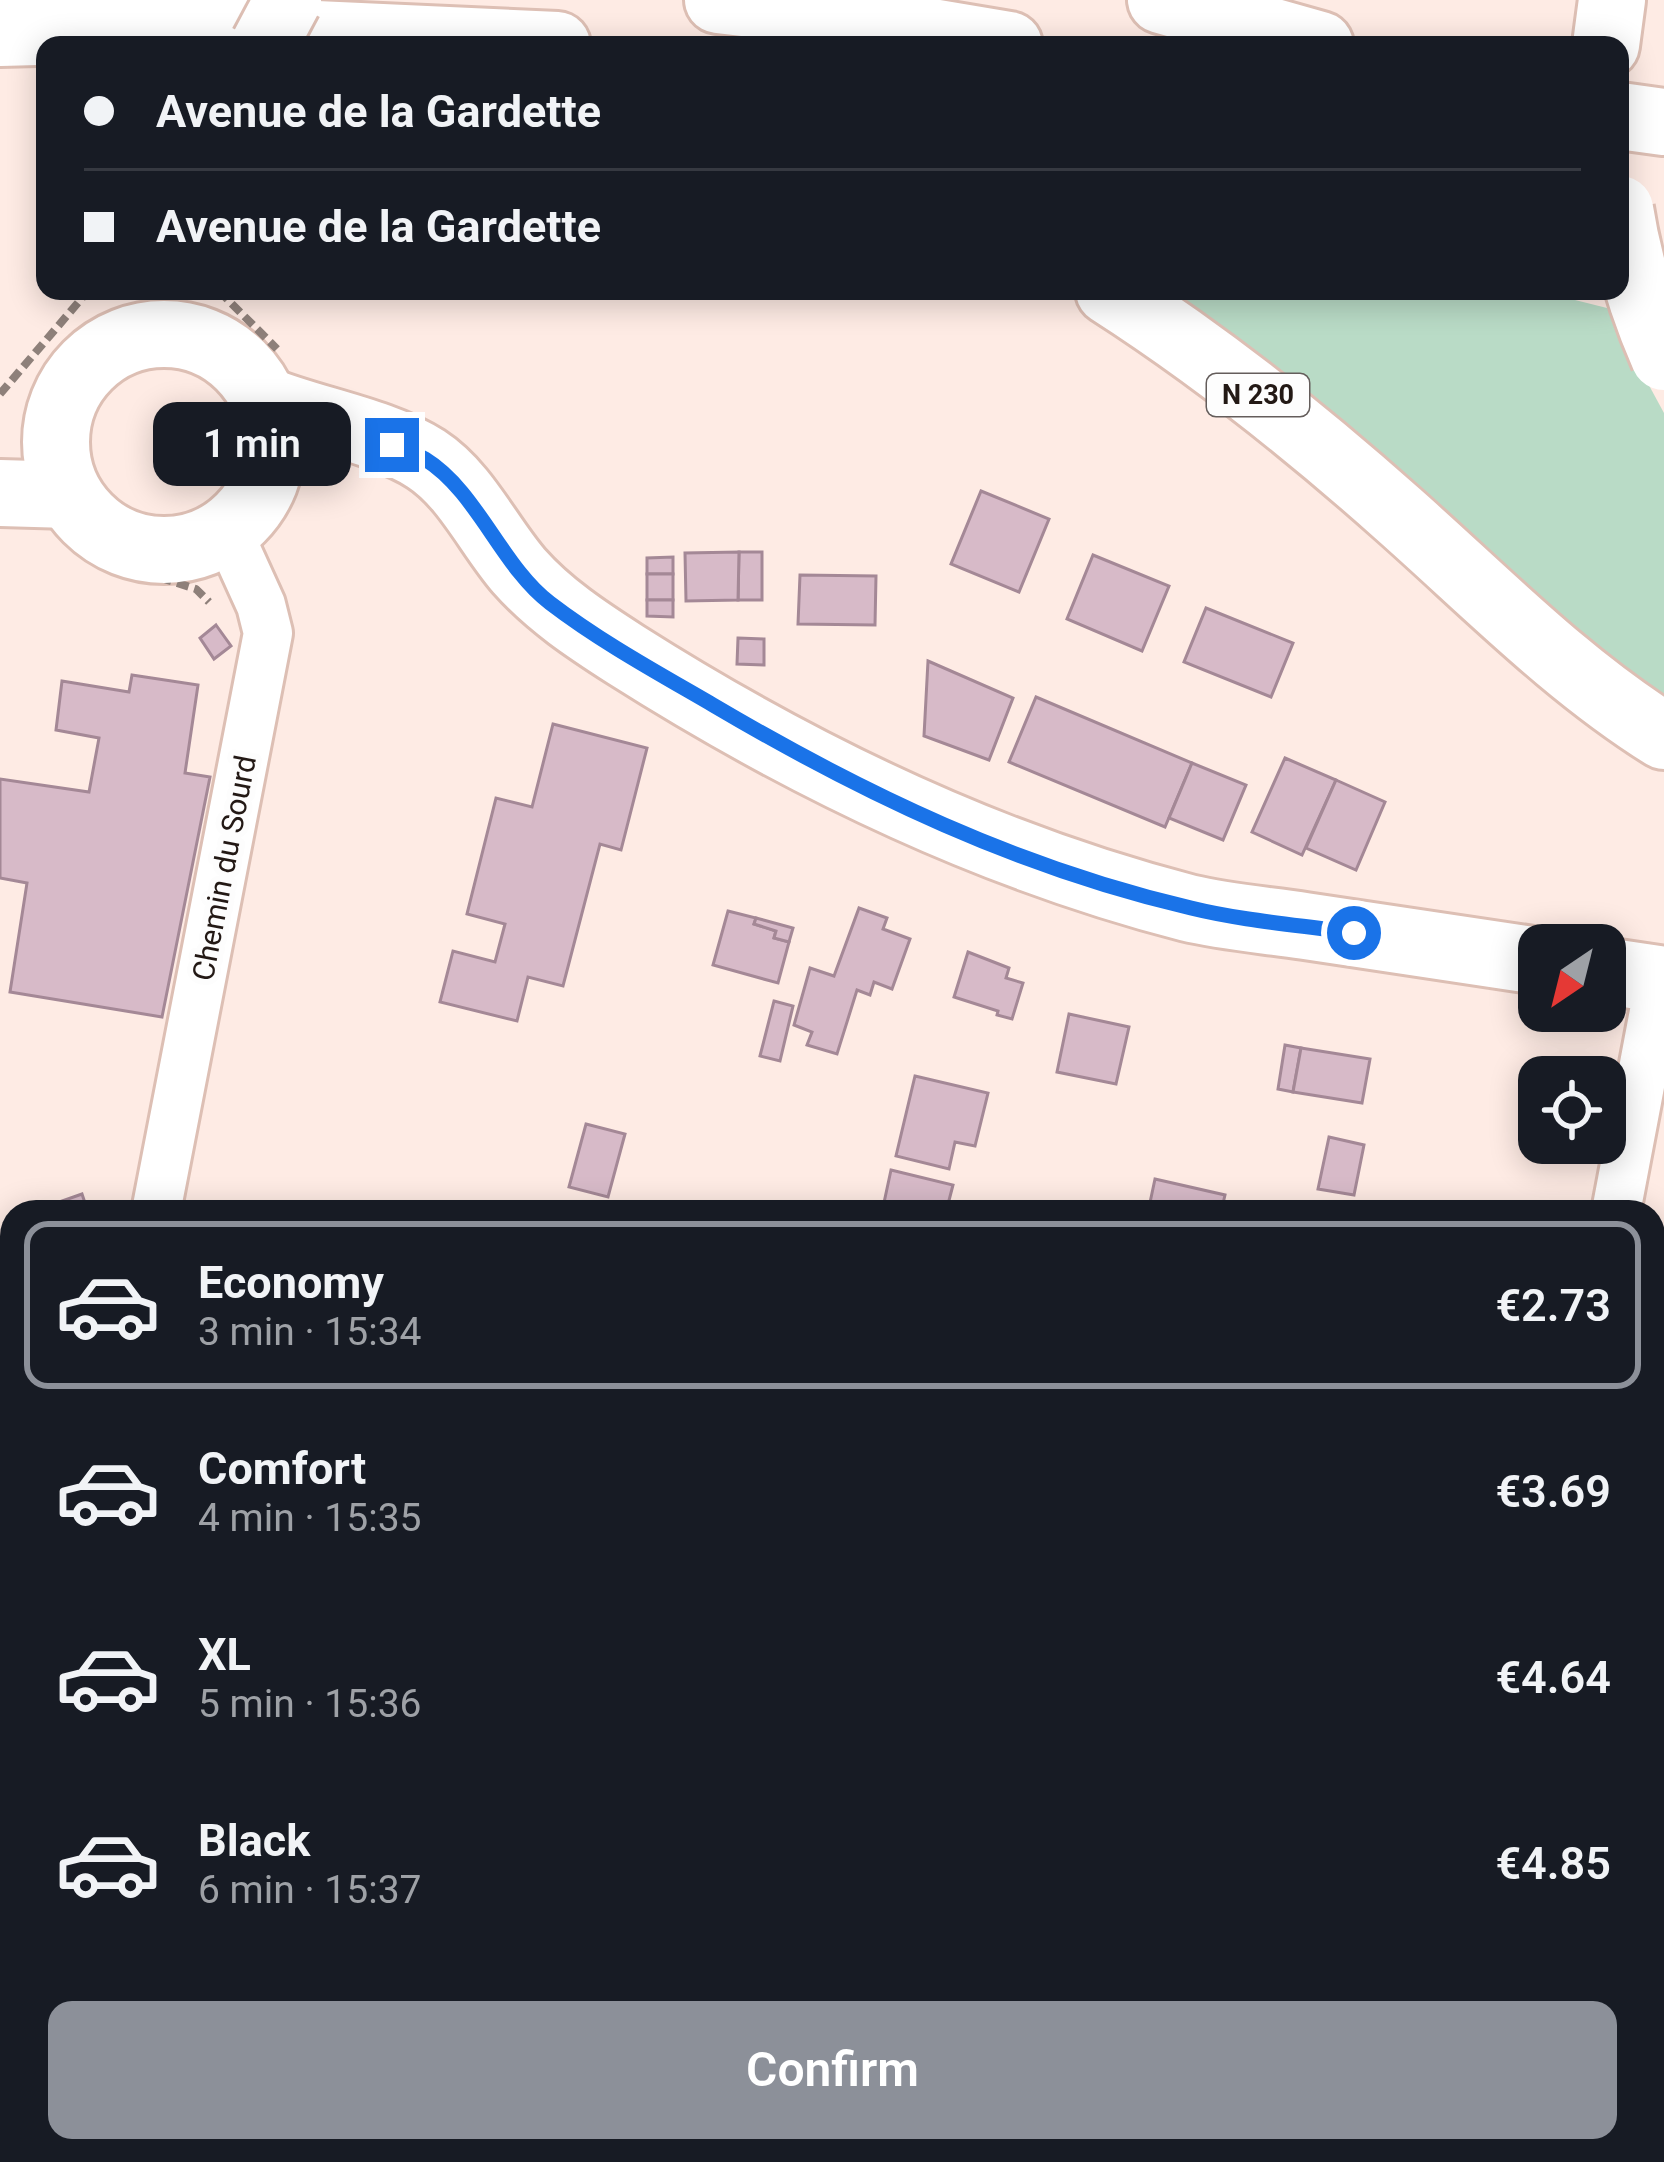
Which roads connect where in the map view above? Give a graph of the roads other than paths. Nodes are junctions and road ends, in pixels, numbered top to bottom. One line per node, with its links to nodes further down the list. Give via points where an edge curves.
1 (288, 0): 6 (main road, bridge)
2 (718, 0): 8 (main road)
3 (1161, 0): 9 (main road)
4 (1612, 0): 10 (main road)
5 (24, 36): 7 (main road, via 185,28)
6 (269, 36)
7 (368, 36)
8 (955, 36)
9 (1288, 36)
10 (1607, 36)
11 (1629, 117): 12 (main road)
12 (1664, 122)
13 (1629, 211): 14 (main road)
14 (1664, 224)
15 (1629, 258): 21 (main road, bridge)
16 (1629, 278): 17 (main road)
17 (1664, 290)
18 (1122, 300): 26 (main road, N 230, via 1233,375 1516,622)
19 (197, 306): 20 (main road, via 147,334); 22 (main road, via 223,350)
20 (117, 307): 23 (main road, via 97,357 61,408)
21 (1664, 357)
22 (300, 427): 25 (main road, via 250,509); 27 (main road, via 427,459 546,601 737,719 927,821 1059,871 1193,909)
23 (48, 485): 24 (main road); 25 (main road, via 123,542 195,546)
24 (0, 494)
25 (240, 559): 29 (street, Chemin du Sourd, via 268,633)
26 (1664, 736)
27 (1518, 959)
28 (1643, 977): 30 (street)
29 (158, 1200)
30 (1617, 1200)

